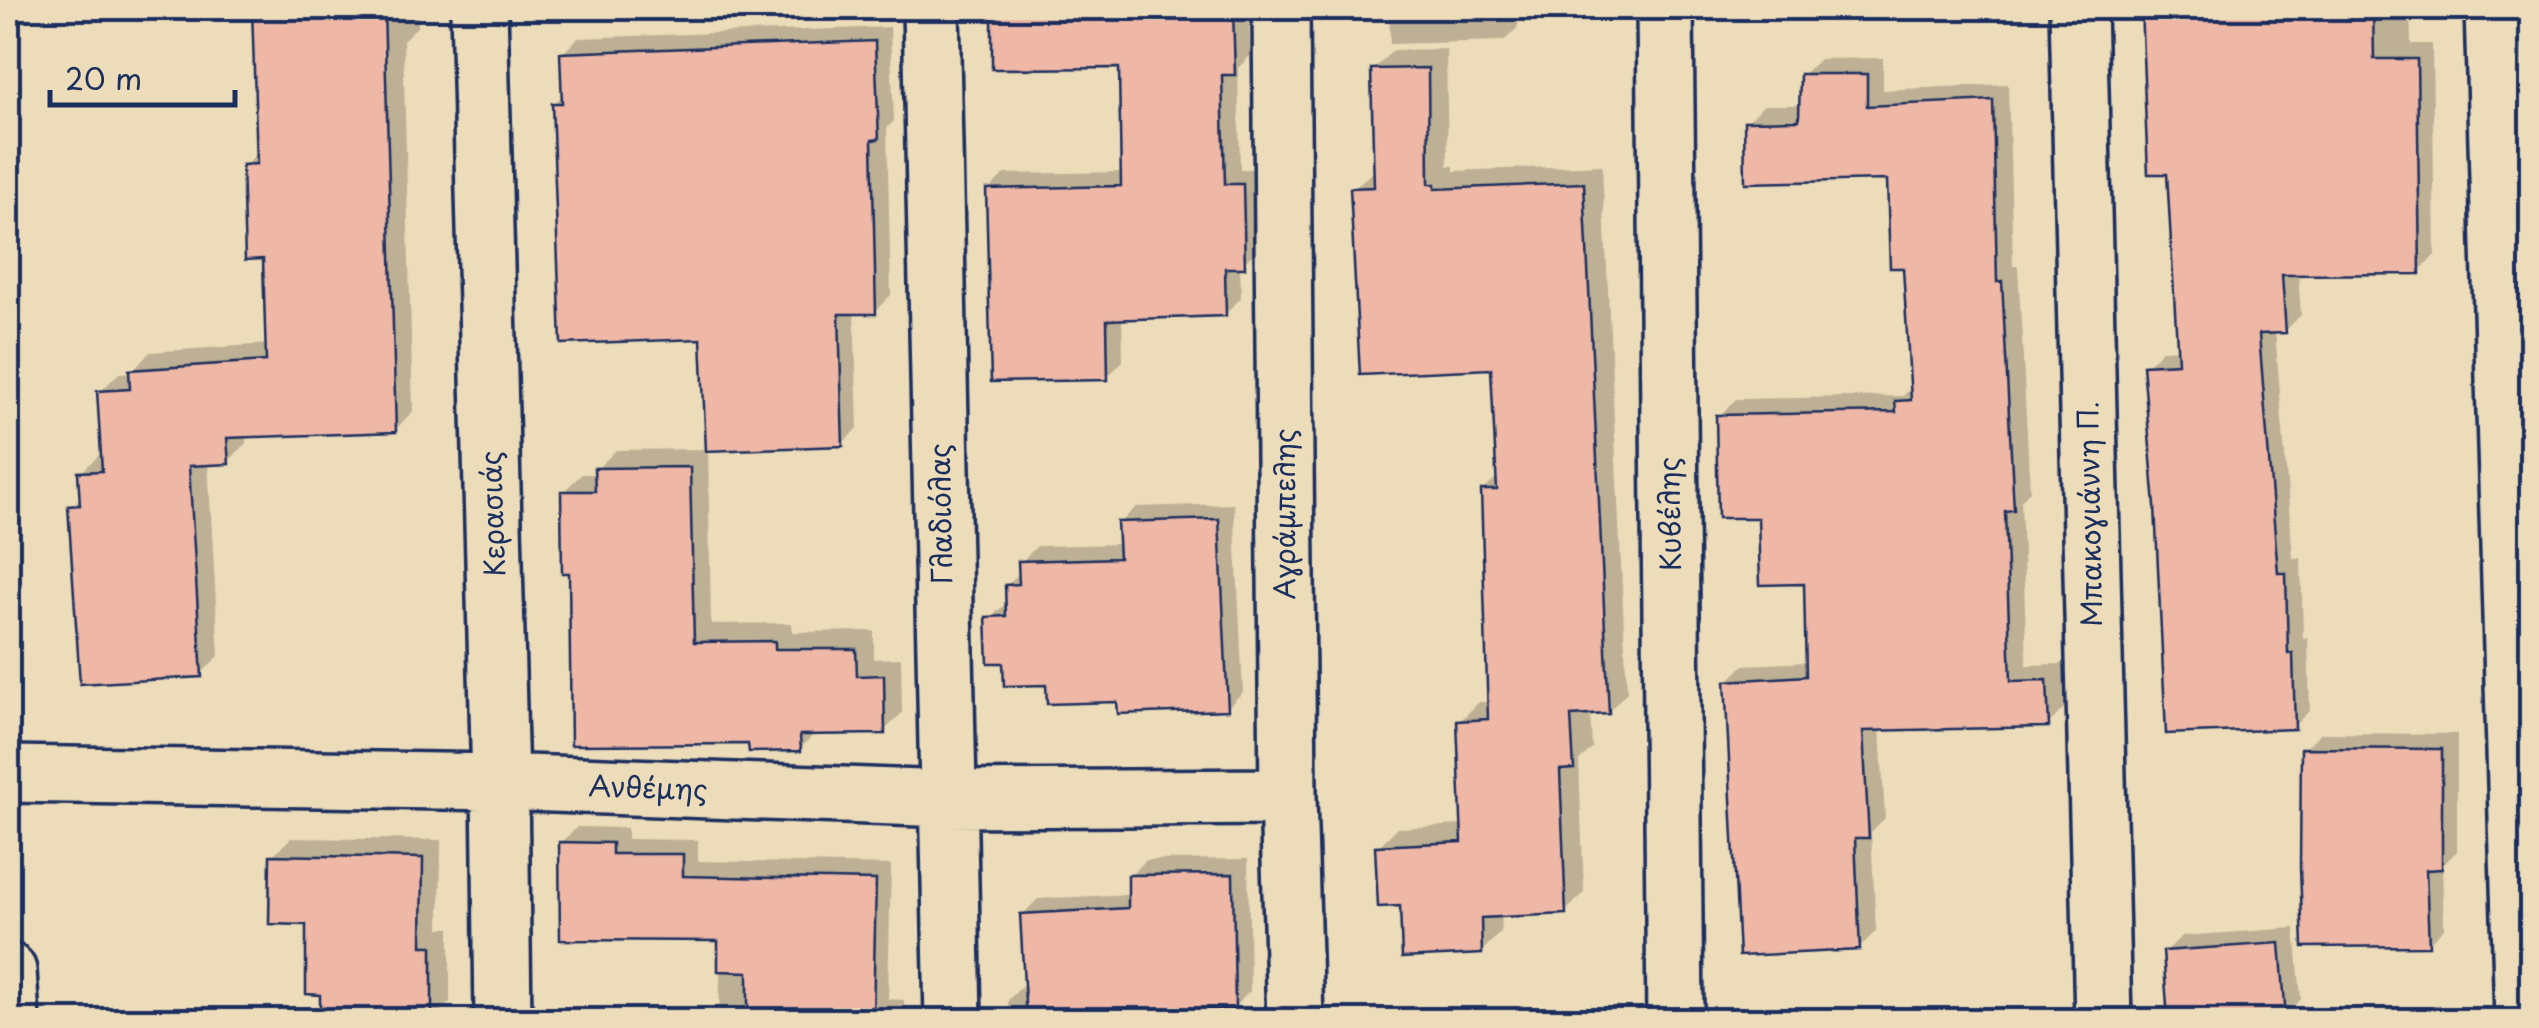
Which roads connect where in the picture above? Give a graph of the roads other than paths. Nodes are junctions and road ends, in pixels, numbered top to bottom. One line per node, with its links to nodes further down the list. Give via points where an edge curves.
1 (478, 8): 8 (street, Κερασιάς)
2 (931, 8): 10 (street, Γλαδιόλας)
3 (1281, 8): 9 (street, Αγράμπελης)
4 (1665, 8): 16 (street, Κυβέλης)
5 (2078, 8): 17 (street, Μπακογιάννη Π.)
6 (2493, 8): 18 (street)
7 (8, 774): 8 (street, Ανθέμης)
8 (500, 782): 10 (street, Ανθέμης); 13 (street, Κερασιάς)
9 (1288, 798): 10 (street, Ανθέμης); 15 (street, Αγράμπελης)
10 (947, 799): 14 (street, Γλαδιόλας)
11 (8, 972): 12 (street)
12 (11, 1020)
13 (503, 1020)
14 (953, 1020)
15 (1295, 1020)
16 (1675, 1020)
17 (2103, 1020)
18 (2524, 1020)

